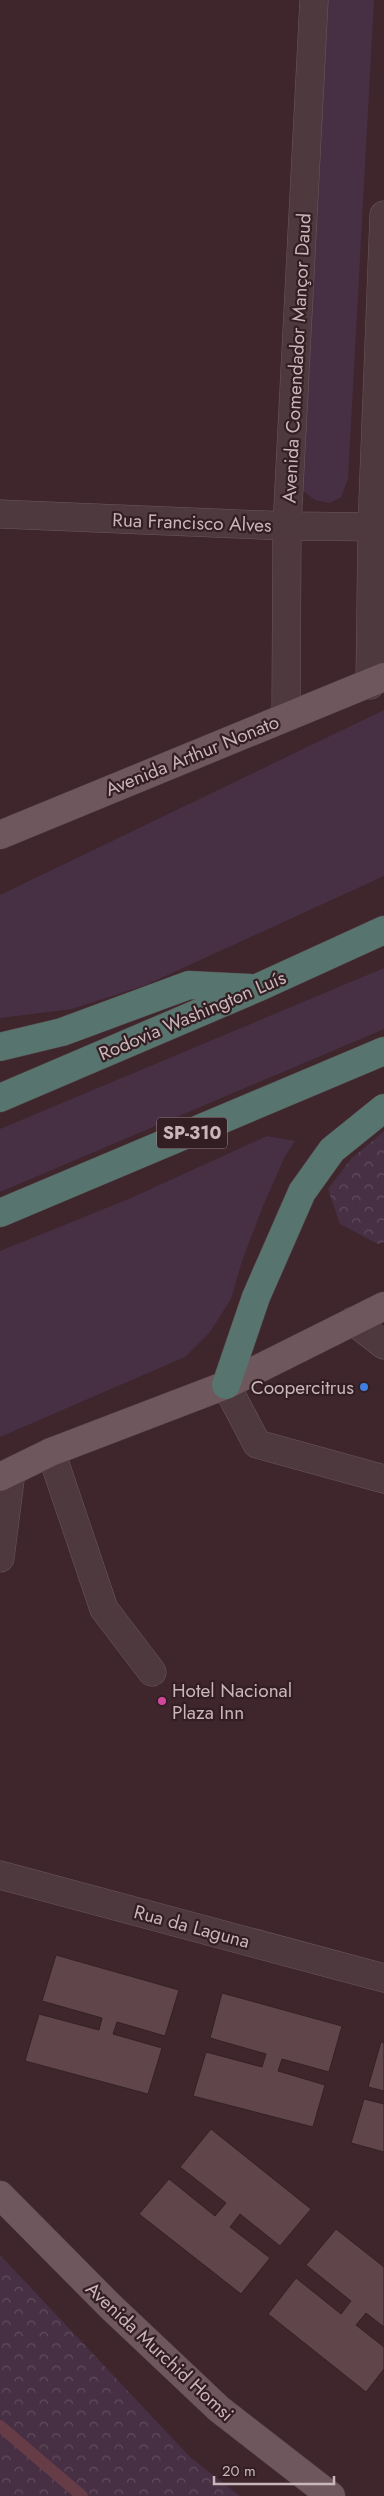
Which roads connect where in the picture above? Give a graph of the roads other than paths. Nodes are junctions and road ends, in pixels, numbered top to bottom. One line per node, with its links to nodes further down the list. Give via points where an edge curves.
1 (314, 0): 4 (street, Avenida Comendador Mançor Daud)
2 (384, 216): 5 (street)
3 (0, 514): 4 (street, Rua Francisco Alves)
4 (287, 526): 5 (street, Rua Francisco Alves); 7 (street, Avenida Comendador Mançor Daud)
5 (378, 527): 6 (street)
6 (377, 681): 7 (main road, Avenida Arthur Nonato)
7 (286, 716): 8 (main road, Avenida Arthur Nonato)
8 (0, 835)
9 (384, 930): 10 (highway, Rodovia Washington Luís)
10 (257, 988): 11 (highway, via 188,985 62,1032); 13 (highway, Rodovia Washington Luís)
11 (0, 1047)
12 (384, 1051): 15 (highway, SP-310)
13 (0, 1098)
14 (384, 1108): 19 (highway, via 332,1150 302,1192 256,1297)
15 (0, 1212)
16 (384, 1306): 17 (main road)
17 (353, 1321): 18 (street); 19 (main road)
18 (384, 1345)
19 (226, 1385): 20 (main road); 22 (street, via 257,1444)
20 (52, 1452): 21 (main road); 24 (street, via 104,1608)
21 (6, 1475): 23 (street)
22 (384, 1479)
23 (0, 1558)
24 (152, 1672)
25 (0, 1875): 26 (street, Rua da Laguna)
26 (384, 1978)
27 (0, 2195): 28 (main road, Avenida Murchid Homsi, via 110,2306 220,2409)
28 (331, 2496)

